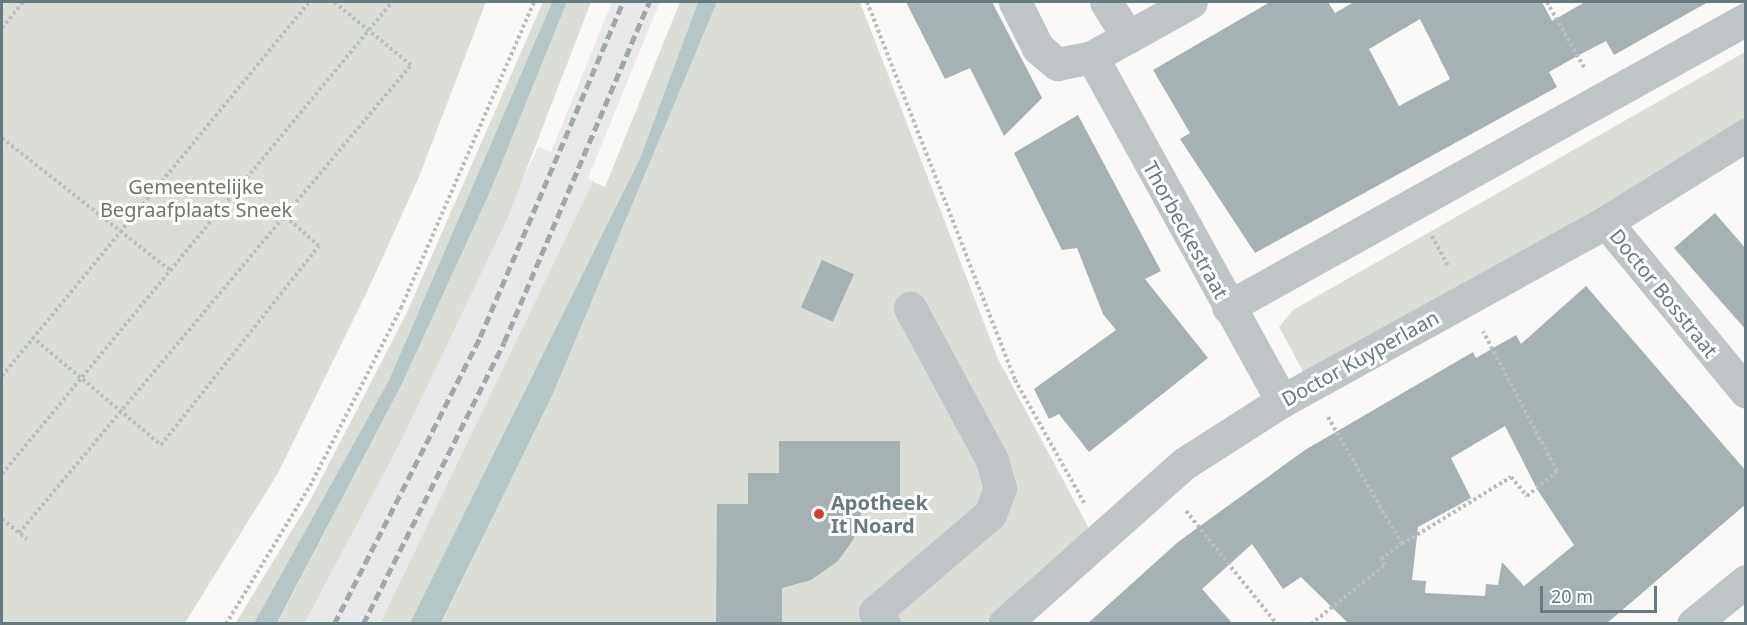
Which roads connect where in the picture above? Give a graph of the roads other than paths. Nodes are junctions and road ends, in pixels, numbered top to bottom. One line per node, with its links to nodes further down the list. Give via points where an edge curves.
1 (1016, 2): 6 (street, via 1038,48 1057,64)
2 (1106, 2): 5 (street)
3 (1191, 2): 5 (street)
4 (1746, 19): 9 (street)
5 (1128, 37): 6 (street)
6 (1092, 57): 9 (street, Thorbeckestraat)
7 (1746, 135): 8 (street, Doctor Kuyperlaan)
8 (1606, 222): 11 (street, Doctor Bosstraat); 12 (street, Doctor Kuyperlaan)
9 (1228, 307): 12 (street, Thorbeckestraat)
10 (910, 308): 14 (street, via 992,460 1000,488 990,514 875,612)
11 (1746, 392)
12 (1282, 401): 15 (street, Doctor Kuyperlaan, via 1163,483)
13 (1746, 581): 16 (street)
14 (884, 624)
15 (1004, 624)
16 (1693, 624)

